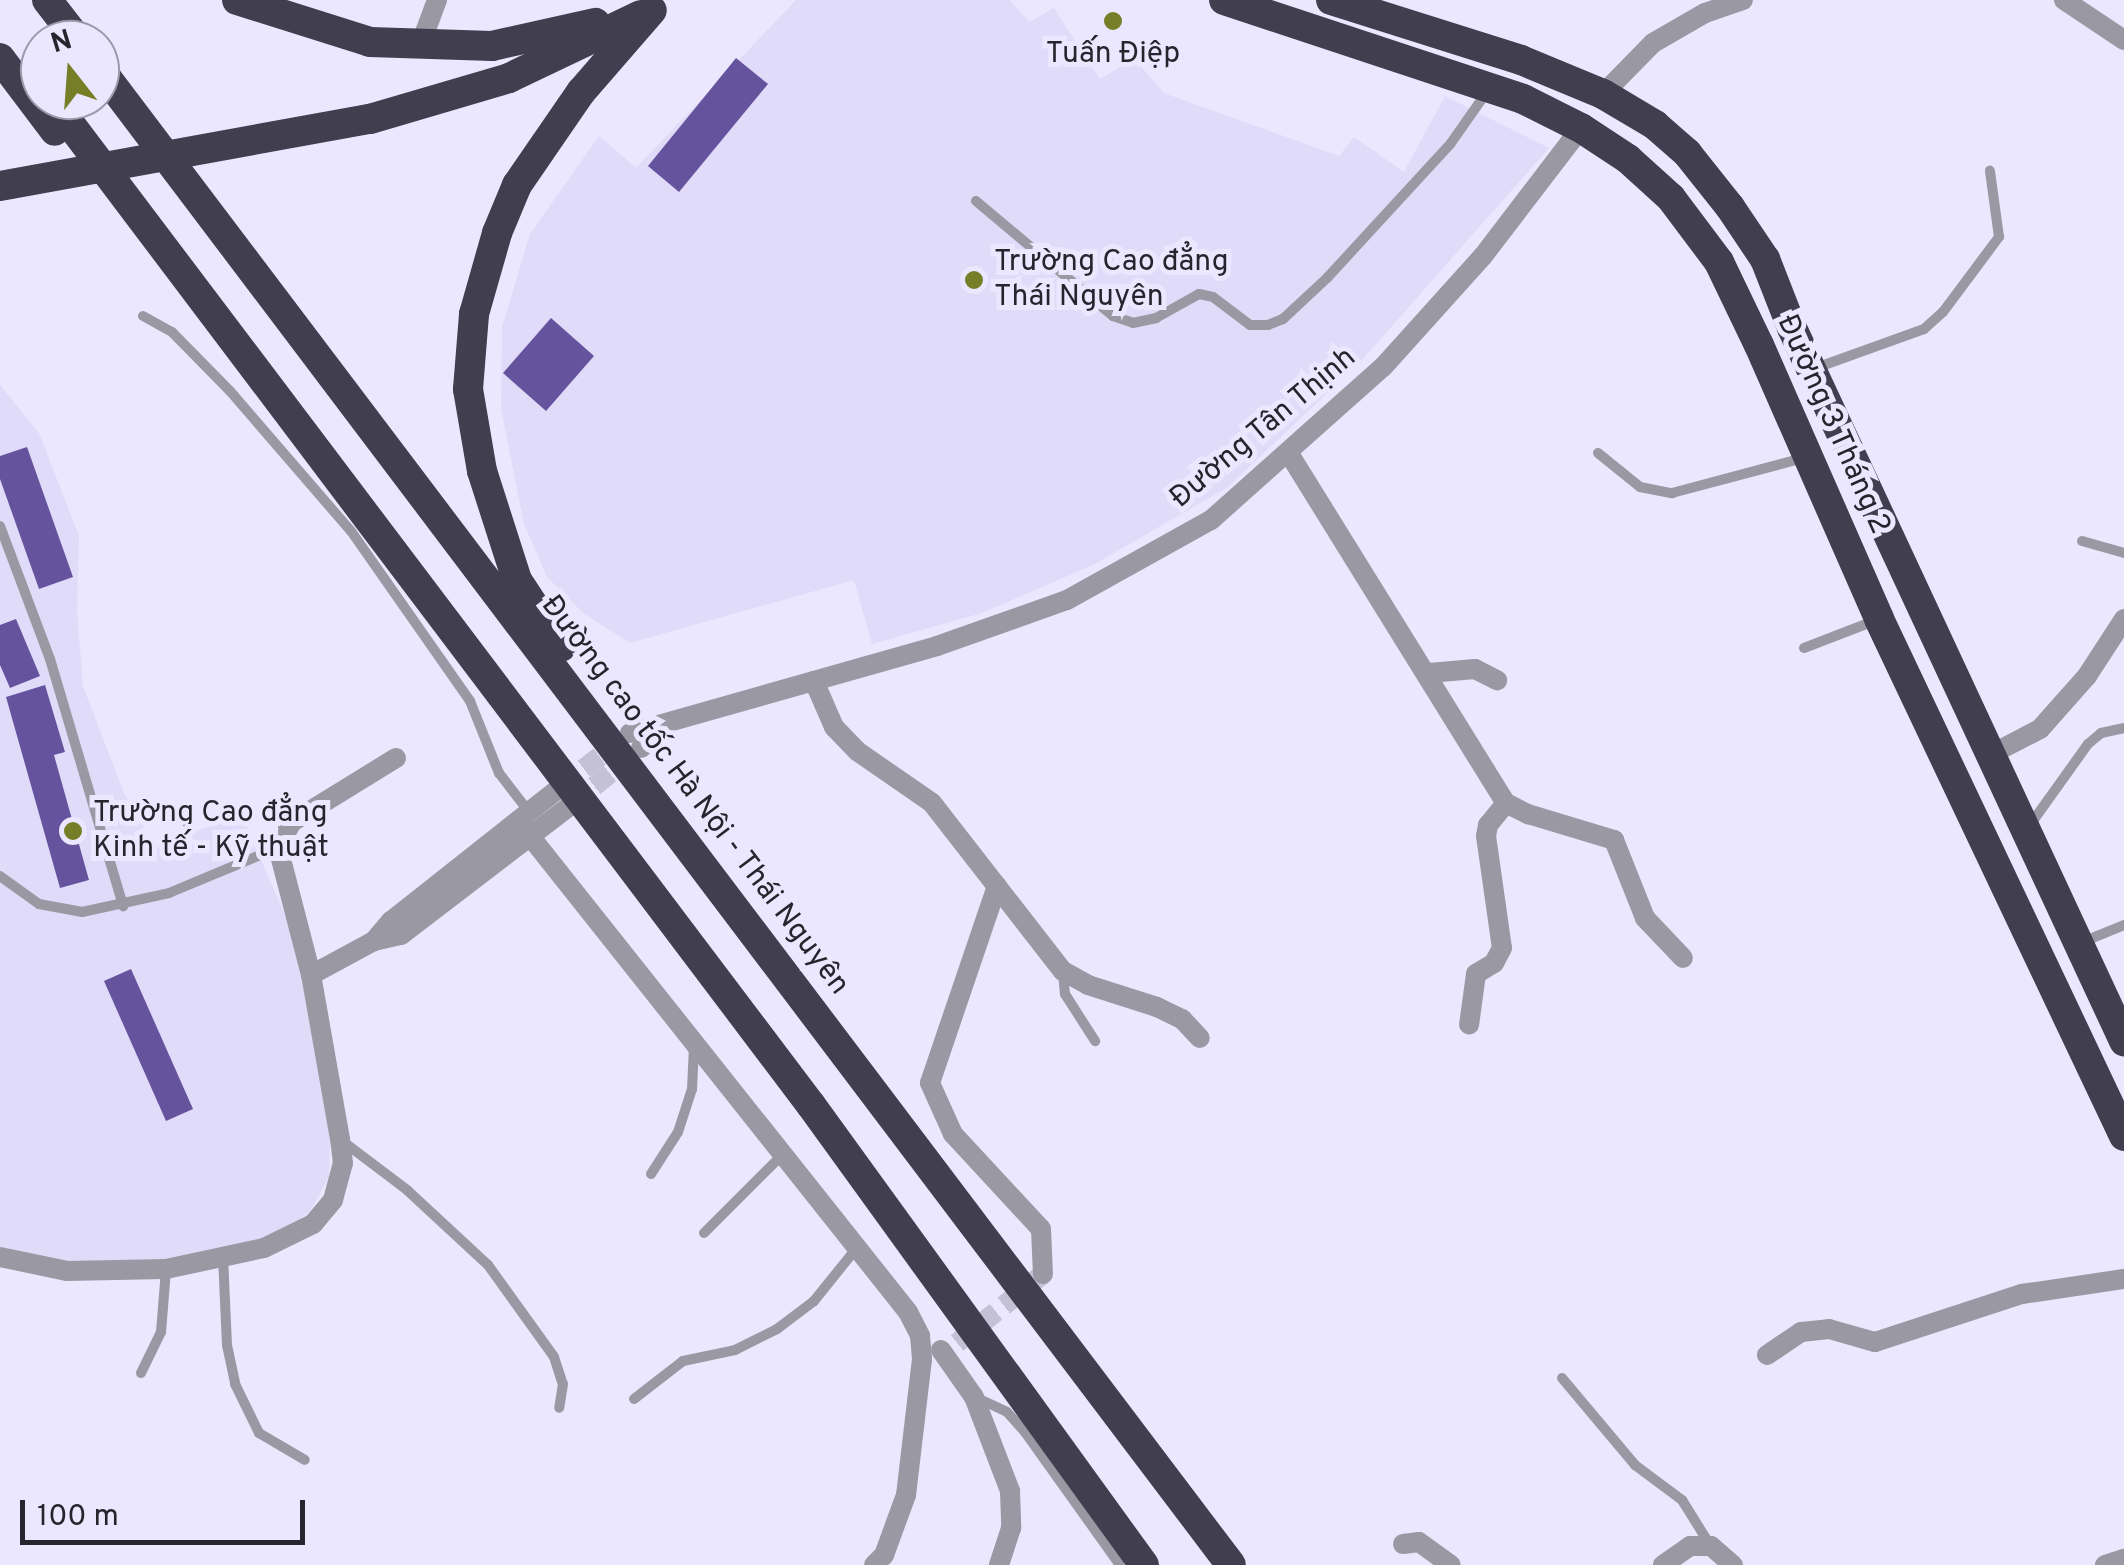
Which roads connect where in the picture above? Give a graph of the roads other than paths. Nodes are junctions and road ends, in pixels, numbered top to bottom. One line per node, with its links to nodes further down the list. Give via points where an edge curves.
1 (237, 0): 10 (highway, via 294,12 370,42)
2 (437, 0): 10 (street)
3 (1224, 0): 13 (highway, Đường 3 Tháng 2)
4 (1331, 0): 14 (highway, Đường 3 Tháng 2, via 1521,60)
5 (1743, 0): 14 (street, via 1653,43)
6 (2064, 0): 9 (street)
7 (660, 5): 10 (highway, via 492,46); 19 (highway, via 509,78 370,120); 60 (highway, via 562,116 514,194 476,302 470,422 518,580 568,659 718,858)
8 (0, 31): 12 (highway)
9 (2124, 40)
10 (421, 44)
11 (0, 58): 25 (highway, via 142,246)
12 (20, 58)
13 (1491, 86): 17 (highway, Đường 3 Tháng 2); 20 (lane, via 1451,143 1327,278 1268,325 1250,325 1199,294 1156,318 1133,323 1113,316)
14 (1604, 94): 22 (highway, Đường 3 Tháng 2, via 1654,124 1720,194 1765,259)
15 (120, 96): 60 (highway, Đường cao tốc Hà Nội - Thái Nguyên)
16 (67, 120): 25 (highway)
17 (1582, 128): 23 (highway, Đường 3 Tháng 2, via 1671,198 1718,262); 26 (street, Đường Tân Thịnh, via 1483,256 1383,367)
18 (1990, 171): 24 (lane, via 1999,237 1942,312 1924,329)
19 (0, 186)
20 (976, 201)
21 (142, 316): 44 (lane, via 172,332 230,391 352,531 470,702)
22 (1792, 328): 23 (highway); 24 (highway, Đường 3 Tháng 2)
23 (1759, 345): 28 (highway, Đường 3 Tháng 2)
24 (1812, 369): 40 (highway, Đường 3 Tháng 2)
25 (314, 446): 86 (highway, via 812,1105)
26 (1288, 452): 35 (street); 37 (street, Đường Tân Thịnh, via 1211,520 1067,600)
27 (1598, 453): 28 (lane, via 1640,486 1672,493)
28 (1810, 456): 32 (highway, Đường 3 Tháng 2)
29 (0, 526): 49 (lane, via 50,659)
30 (2082, 541): 31 (lane)
31 (2124, 553)
32 (1880, 618): 34 (lane); 61 (highway, Đường 3 Tháng 2)
33 (2124, 618): 40 (street, via 2087,676 2040,728)
34 (1804, 648)
35 (1428, 672): 36 (street, via 1475,669); 43 (street)
36 (1497, 680)
37 (814, 681): 39 (street, Đường Tân Thịnh, via 667,723); 48 (street, via 834,727 932,803)
38 (2124, 728): 45 (lane, via 2088,744)
39 (636, 741)
40 (1990, 755): 45 (highway, Đường 3 Tháng 2)
41 (396, 758): 46 (street, via 292,822)
42 (564, 798): 44 (street)
43 (1506, 803): 52 (street, via 1614,840 1645,918); 55 (street, via 1486,836 1502,948 1476,974)
44 (526, 824): 54 (street, via 401,934); 59 (street)
45 (2026, 829): 51 (highway, Đường 3 Tháng 2)
46 (278, 847): 49 (lane); 54 (street)
47 (0, 876): 49 (lane, via 39,904 82,912)
48 (997, 886): 53 (street); 70 (street, via 930,1083 953,1134 1040,1229)
49 (123, 906)
50 (2124, 925): 51 (lane)
51 (2080, 944): 58 (highway, Đường 3 Tháng 2)
52 (1683, 958)
53 (1063, 971): 56 (street, via 1169,1013); 57 (lane, via 1065,994)
54 (311, 975): 62 (street)
55 (1469, 1025)
56 (1200, 1038)
57 (1095, 1041)
58 (2124, 1041)
59 (694, 1046): 63 (street); 64 (lane, via 678,1132)
60 (857, 1072): 87 (highway, Đường cao tốc Hà Nội - Thái Nguyên)
61 (2124, 1136)
62 (340, 1139): 68 (street, via 343,1163 332,1200 312,1224 264,1248); 78 (lane, via 376,1163 488,1265 554,1357 563,1384)
63 (781, 1156): 65 (lane); 66 (street)
64 (651, 1174)
65 (704, 1233)
66 (855, 1250): 72 (street, via 920,1336); 77 (lane, via 814,1301 777,1330 735,1350 684,1361)
67 (0, 1257): 69 (street, via 67,1272)
68 (223, 1258): 69 (street); 79 (lane, via 235,1384 258,1432)
69 (166, 1269): 74 (lane, via 162,1332)
70 (1043, 1274)
71 (2124, 1279): 73 (street, via 2022,1294 1874,1342 1829,1329 1801,1332)
72 (940, 1351): 76 (street); 83 (street, via 906,1495)
73 (1767, 1356)
74 (141, 1373)
75 (1562, 1378): 81 (lane, via 1635,1465 1682,1500)
76 (974, 1397): 84 (street, via 1010,1490 1011,1528); 85 (lane, via 991,1401 1025,1432)
77 (634, 1398)
78 (558, 1408)
79 (305, 1460)
80 (1403, 1544): 88 (street, via 1419,1542)
81 (1711, 1546): 89 (street, via 1690,1546); 90 (street)
82 (2124, 1560): 91 (street)
83 (874, 1565)
84 (999, 1565)
85 (1120, 1565)
86 (1144, 1565)
87 (1231, 1565)
88 (1451, 1565)
89 (1664, 1565)
90 (1732, 1565)
91 (2105, 1565)

